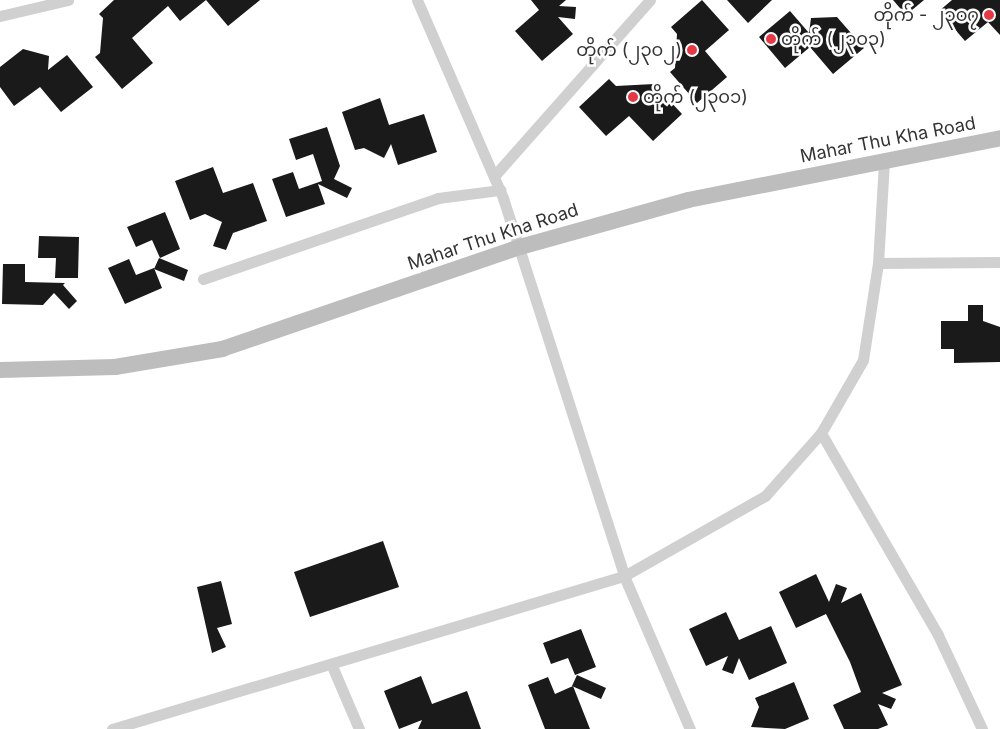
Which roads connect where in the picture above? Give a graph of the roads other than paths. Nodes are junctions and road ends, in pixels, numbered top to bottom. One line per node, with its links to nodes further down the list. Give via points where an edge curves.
1 (68, 0): 4 (street)
2 (416, 0): 7 (street)
3 (650, 0): 7 (street)
4 (0, 16)
5 (1000, 138): 6 (main road, Mahar Thu Kha Road)
6 (884, 162): 9 (main road, Mahar Thu Kha Road, via 688,200); 11 (street)
7 (494, 175): 8 (street)
8 (500, 190): 9 (street); 12 (street, via 438,198)
9 (520, 247): 13 (main road, Mahar Thu Kha Road, via 222,349 114,367); 15 (street)
10 (1000, 262): 11 (street)
11 (878, 263): 14 (street, via 863,360)
12 (203, 279)
13 (0, 370)
14 (820, 433): 15 (street, via 765,496); 20 (street, via 938,635)
15 (624, 576): 16 (street); 19 (street)
16 (332, 666): 17 (street); 18 (street)
17 (112, 729)
18 (359, 729)
19 (690, 729)
20 (982, 729)

